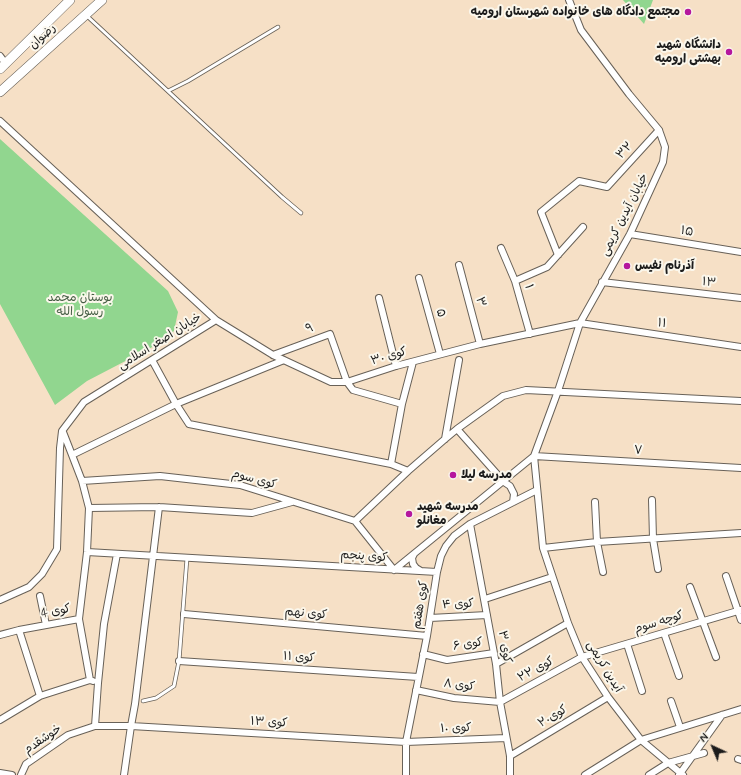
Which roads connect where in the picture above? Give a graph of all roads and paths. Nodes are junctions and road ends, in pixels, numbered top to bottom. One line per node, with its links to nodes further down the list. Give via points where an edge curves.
1 (70, 0): 7 (main road, رضوان)
2 (102, 0): 4 (main road, رضوان)
3 (568, 0): 11 (street, خیابان آیدین کریمی, via 581,30)
4 (86, 15): 8 (lane); 9 (main road, رضوان)
5 (278, 27): 8 (lane, via 188,82)
6 (0, 56): 7 (street)
7 (3, 67)
8 (168, 91): 12 (lane)
9 (0, 92)
10 (0, 121): 24 (street, خیابان اصغر اسلامی)
11 (659, 130): 14 (street, خیابان آیدین کریمی, via 665,147 663,162); 17 (street, ۳۲, via 607,187 579,181 541,212)
12 (301, 213)
13 (583, 226): 17 (street)
14 (630, 234): 16 (street, ۱۵); 21 (street, خیابان آیدین کریمی)
15 (501, 248): 20 (street, ۱)
16 (741, 252)
17 (558, 255): 20 (street, via 547,267)
18 (459, 265): 27 (street, ۳)
19 (419, 278): 29 (street, ۵)
20 (514, 281): 26 (street, ۱)
21 (602, 282): 23 (street, ۱۳); 25 (street, خیابان آیدین کریمی)
22 (379, 298): 35 (street)
23 (741, 298)
24 (216, 320): 30 (street, کوی ۳۰); 31 (street, خیابان اصغر اسلامی)
25 (580, 323): 26 (street, کوی ۳۰); 28 (street, ۱۱); 37 (street, خیابان آیدین کریمی)
26 (530, 334): 27 (street, کوی ۳۰)
27 (480, 344): 29 (street, کوی ۳۰)
28 (741, 346)
29 (440, 354): 34 (street, کوی ۳۰)
30 (273, 355): 32 (street, کوی ۳۰); 36 (street, ۹, via 330,334)
31 (152, 360): 39 (street); 42 (street, خیابان اصغر اسلامی, via 84,402)
32 (284, 360): 36 (street, کوی ۳۰, via 331,382); 39 (street)
33 (459, 360): 43 (street)
34 (413, 362): 35 (street, کوی ۳۰); 40 (street)
35 (396, 366): 36 (street, کوی ۳۰)
36 (347, 382): 40 (street, via 352,390)
37 (558, 391): 38 (street); 41 (street, via 526,390 503,396); 45 (street, خیابان آیدین کریمی)
38 (741, 401)
39 (176, 404): 44 (street); 46 (street, via 189,424)
40 (402, 404): 46 (street)
41 (457, 429): 43 (street); 50 (street)
42 (62, 431): 44 (street); 79 (street, via 57,549 42,574 29,586)
43 (445, 439): 48 (street)
44 (72, 455): 49 (street)
45 (534, 456): 47 (street, ۷); 50 (street, کوی پنجم); 51 (street, آیدین کریمی)
46 (391, 464): 48 (street)
47 (741, 468)
48 (408, 471): 58 (street)
49 (82, 481): 53 (street, کوی سوم, via 160,476 240,485); 57 (street)
50 (504, 482): 54 (street, via 513,489); 66 (street, کوی پنجم)
51 (537, 490): 54 (street, کوی هفتم); 63 (street, آیدین کریمی)
52 (652, 500): 61 (street)
53 (292, 502): 56 (street, via 252,514); 58 (street, کوی سوم)
54 (513, 502): 59 (street, کوی هفتم)
55 (595, 502): 62 (street)
56 (159, 507): 57 (street); 67 (street)
57 (89, 508): 64 (street)
58 (355, 521): 70 (street)
59 (470, 524): 72 (street, کوی هفتم, via 446,546); 78 (street, کوی ۳)
60 (741, 533): 61 (street)
61 (653, 539): 62 (street); 69 (street)
62 (597, 542): 63 (street); 73 (street)
63 (542, 548): 75 (street, آیدین کریمی)
64 (87, 552): 65 (street, کوی پنجم); 84 (street)
65 (117, 554): 67 (street, کوی پنجم); 103 (street, via 104,624)
66 (414, 554): 70 (street, کوی پنجم); 71 (street, via 413,564)
67 (153, 556): 68 (street, کوی پنجم); 115 (street)
68 (187, 558): 70 (street, کوی پنجم); 81 (lane)
69 (658, 569)
70 (394, 570): 71 (street)
71 (421, 571): 72 (street)
72 (437, 572): 83 (street, کوی هفتم)
73 (603, 572)
74 (726, 576): 80 (street)
75 (552, 577): 78 (street); 87 (street, آیدین کریمی)
76 (690, 587): 86 (street)
77 (40, 596): 88 (street)
78 (485, 599): 82 (street, کوی ۳)
79 (0, 600)
80 (739, 610): 85 (street); 86 (street, کوچه سوم)
81 (184, 614): 92 (street, کوی نهم); 98 (lane)
82 (487, 615): 83 (street, کوی ۴); 94 (street, کوی ۳)
83 (430, 618): 92 (street, کوی هفتم)
84 (79, 619): 88 (street, کوی 4); 102 (street, کوی 4)
85 (741, 620)
86 (703, 622): 90 (street, کوچه سوم); 97 (street)
87 (568, 623): 96 (street, آیدین کریمی); 99 (street)
88 (46, 625): 89 (street, کوی 4)
89 (19, 630): 91 (street, کوی 4); 106 (street)
90 (664, 633): 93 (street, کوچه سوم); 100 (street)
91 (0, 635)
92 (427, 636): 95 (street, کوی هفتم)
93 (628, 644): 96 (street, کوچه سوم); 105 (street)
94 (494, 652): 95 (street, کوی ۶, via 447,660); 99 (street, کوی ۳)
95 (423, 654): 101 (street, کوی هفتم)
96 (582, 657): 107 (street, آیدین کریمی); 110 (street, کوی ۲۲)
97 (716, 657)
98 (179, 661): 101 (street, کوی ۱۱); 109 (lane, via 174,686 156,698)
99 (496, 664): 110 (street, کوی ۳)
100 (679, 676)
101 (418, 677): 104 (street, کوی هفتم)
102 (90, 680): 103 (street); 106 (street)
103 (98, 683): 114 (street)
104 (416, 690): 110 (street, کوی ۸, via 454,698); 119 (street, کوی هفتم)
105 (642, 691)
106 (40, 696): 113 (street)
107 (608, 697): 118 (street, آیدین کریمی); 121 (street, کوی۲۰)
108 (671, 700): 116 (street)
109 (143, 701)
110 (500, 702): 117 (street, کوی ۳)
111 (741, 709): 112 (street)
112 (722, 714): 116 (street); 131 (street)
113 (0, 720)
114 (95, 726): 115 (street, خوشقدم); 125 (street, خوشقدم, via 68,735 26,764)
115 (131, 726): 119 (street, کوی ۱۳); 126 (street)
116 (680, 727): 118 (street)
117 (506, 738): 119 (street, کوی ۱۰); 121 (street, کوی ۳)
118 (641, 740): 122 (street, آیدین کریمی); 129 (street)
119 (406, 742): 127 (street, کوی هفتم)
120 (704, 753): 122 (street)
121 (510, 756): 128 (street, کوی ۳)
122 (668, 763): 130 (street); 132 (street, آیدین کریمی)
123 (0, 773): 124 (street)
124 (12, 775)
125 (21, 775)
126 (124, 775)
127 (406, 775)
128 (510, 775)
129 (585, 775)
130 (649, 775)
131 (679, 775)
132 (683, 775)

